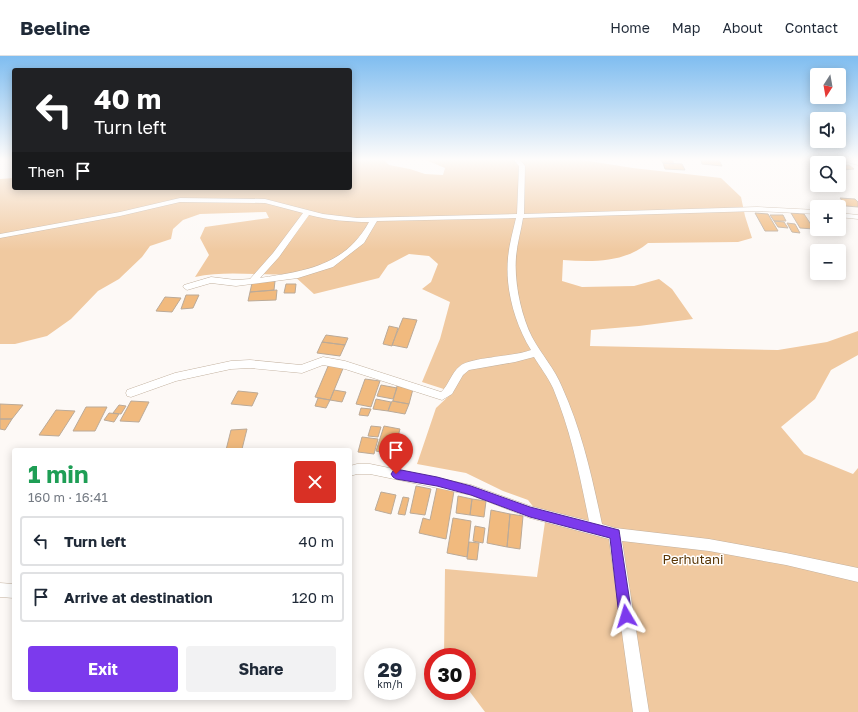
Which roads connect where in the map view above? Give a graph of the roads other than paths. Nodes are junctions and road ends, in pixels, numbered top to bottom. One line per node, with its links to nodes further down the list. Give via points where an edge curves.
1 (521, 191): 5 (street)
2 (810, 212): 5 (street, via 756,209)
3 (307, 213): 7 (street, via 341,219); 8 (street, via 265,201 180,200); 9 (street)
4 (846, 215): 6 (street)
5 (520, 216): 7 (street); 11 (street, via 512,258 512,282 522,324)
6 (858, 217)
7 (374, 220): 9 (street, via 361,241 330,265 298,276)
8 (0, 236)
9 (252, 282): 10 (street, via 211,280)
10 (187, 287)
11 (536, 352): 12 (street, via 462,369 448,392 442,396 345,365 323,361 302,369 250,364 231,365 175,377); 14 (street, via 557,386 570,420 580,452)
12 (131, 393)
13 (352, 470): 14 (street, via 370,469 471,490 530,512)
14 (597, 529): 15 (street)
15 (615, 534): 16 (street, via 709,545); 19 (street)
16 (858, 575)
17 (0, 590): 18 (street)
18 (12, 591)
19 (642, 712)

